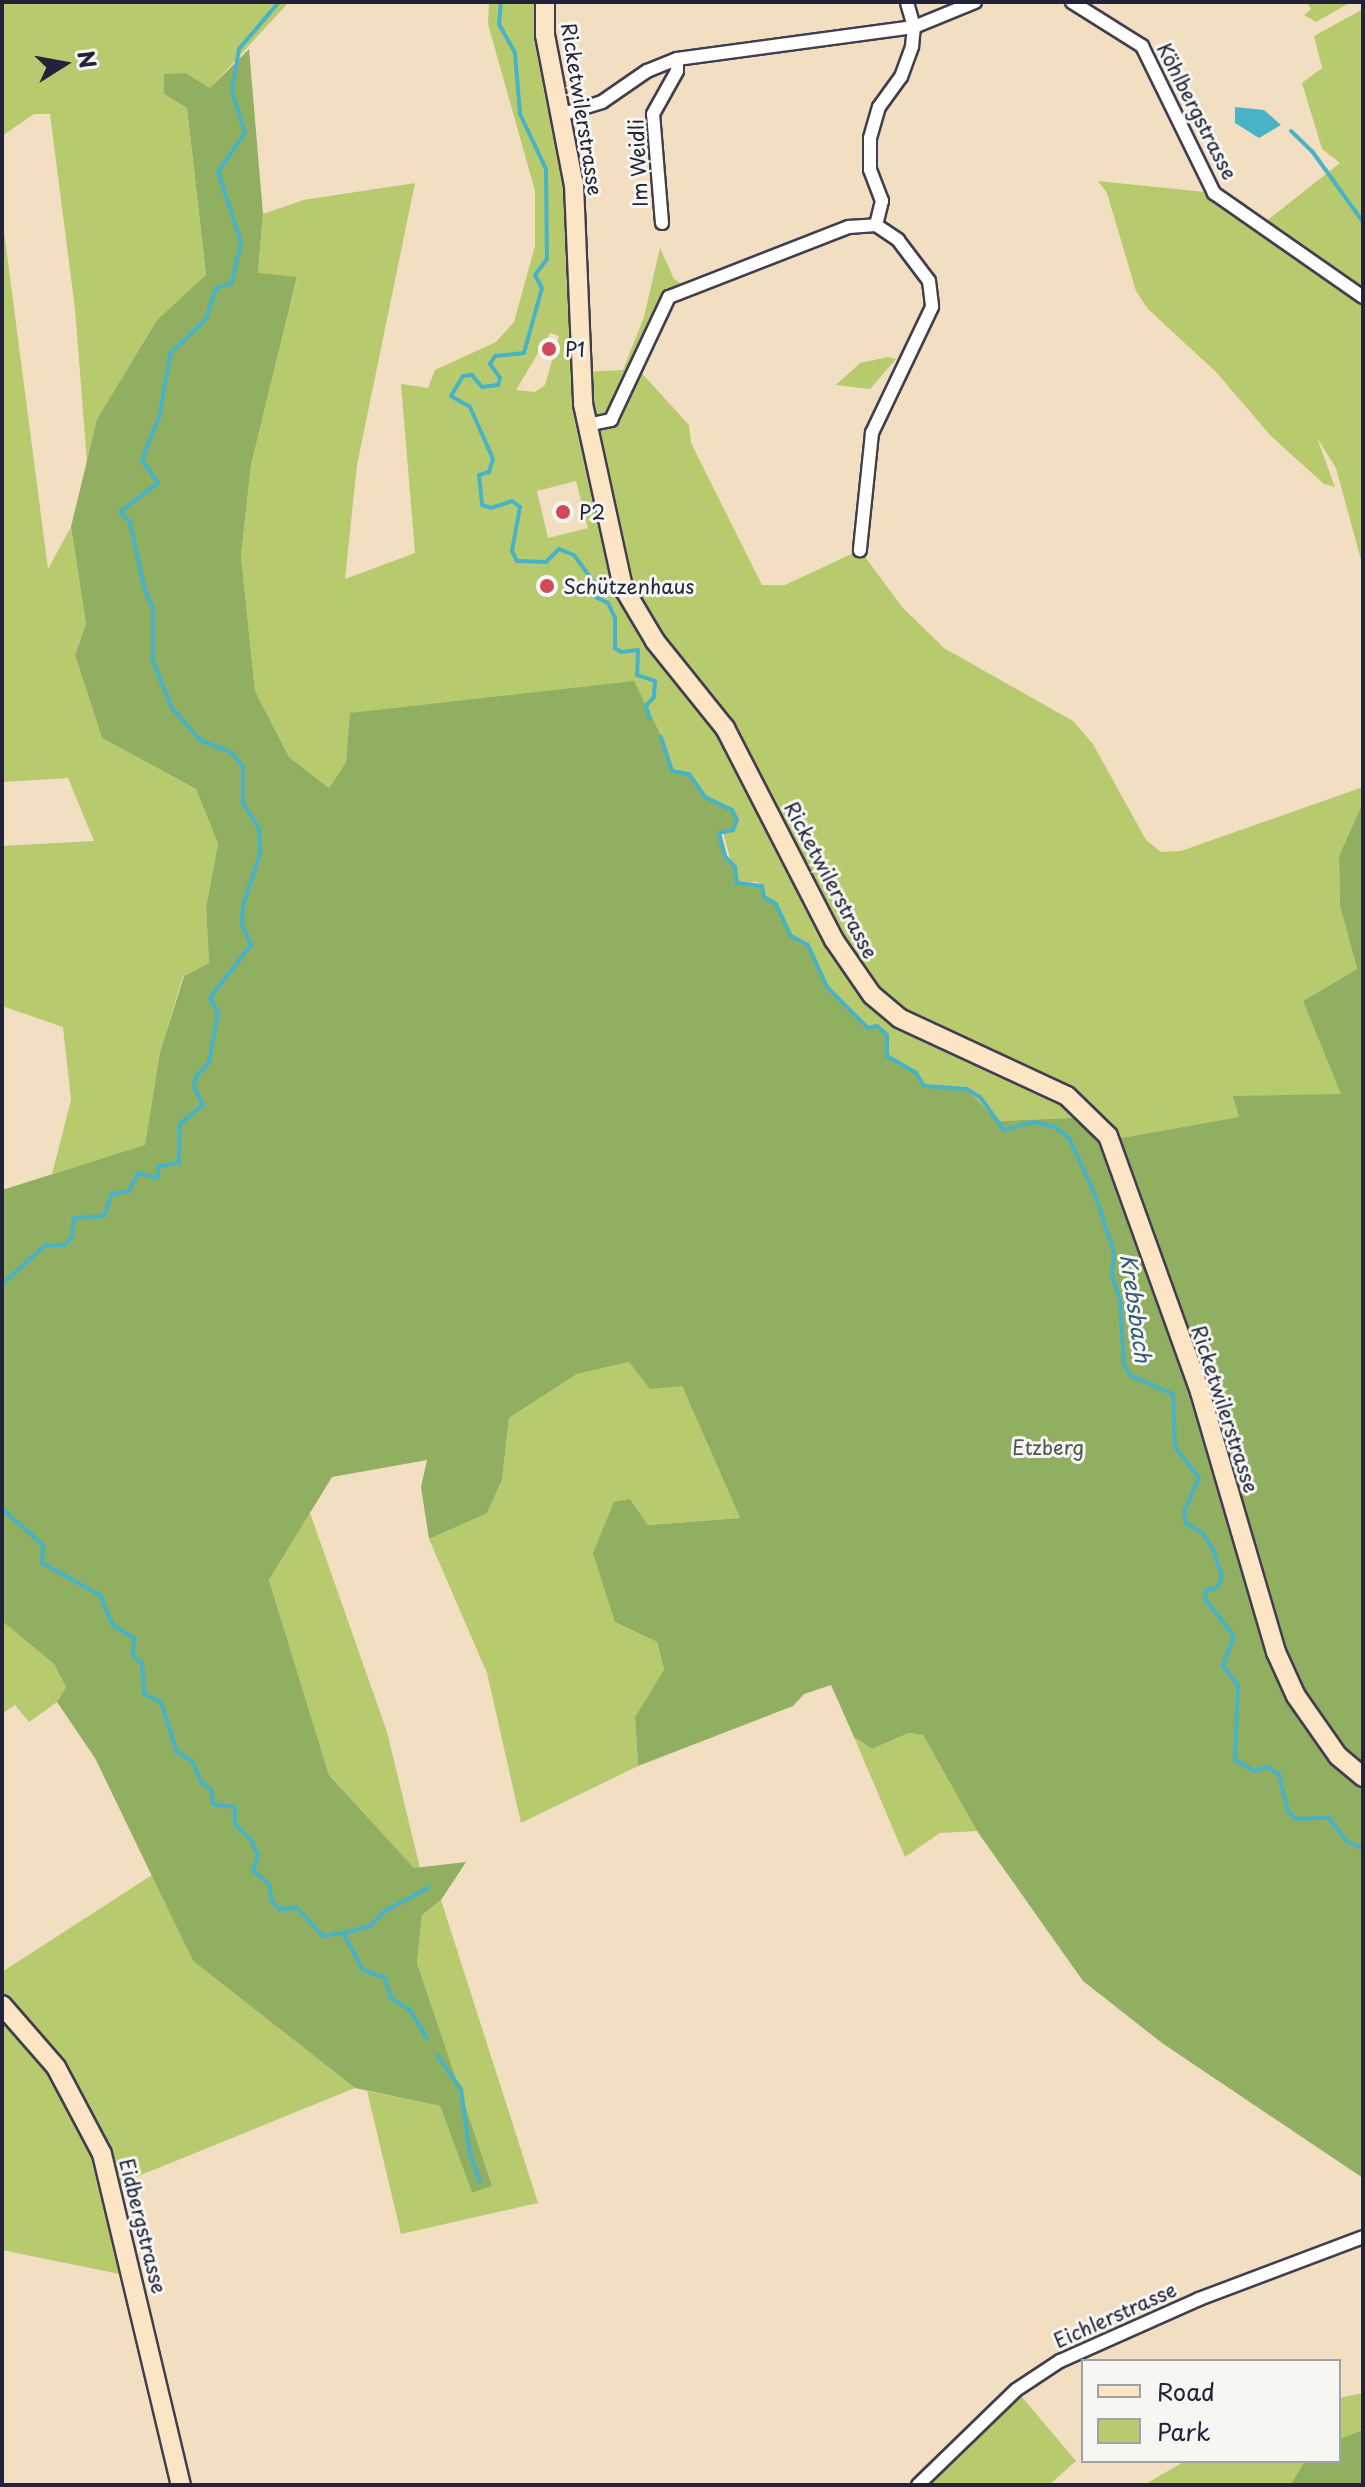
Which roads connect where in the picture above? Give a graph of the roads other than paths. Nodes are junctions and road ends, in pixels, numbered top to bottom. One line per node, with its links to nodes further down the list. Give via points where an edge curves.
1 (545, 2): 7 (street, Ricketwilerstrasse, via 547,48)
2 (907, 2): 5 (street)
3 (975, 2): 5 (street)
4 (1072, 2): 10 (street, Köhlbergstrasse, via 1142,46 1214,193)
5 (914, 27): 6 (street); 9 (street, via 901,77 879,107 870,138 870,170 882,201)
6 (677, 59): 7 (street, via 647,71 602,102); 8 (street, Im Weidli, via 677,71 653,114)
7 (563, 114): 11 (street, Ricketwilerstrasse, via 577,216)
8 (662, 223)
9 (876, 225): 11 (street, via 849,227 669,297 611,420); 12 (street, via 898,240 929,281 932,307 872,433)
10 (1363, 297)
11 (587, 425): 13 (street, Ricketwilerstrasse, via 623,587 655,641 725,728 850,968 899,1018 1067,1096 1108,1136 1200,1392 1276,1652 1304,1708 1338,1756)
12 (860, 550)
13 (1363, 1777)
14 (2, 2005): 16 (street, Eidbergstrasse, via 56,2067 102,2154)
15 (1363, 2237): 17 (street, Eichlerstrasse, via 1199,2299 1060,2361 1016,2390)
16 (181, 2485)
17 (918, 2485)

